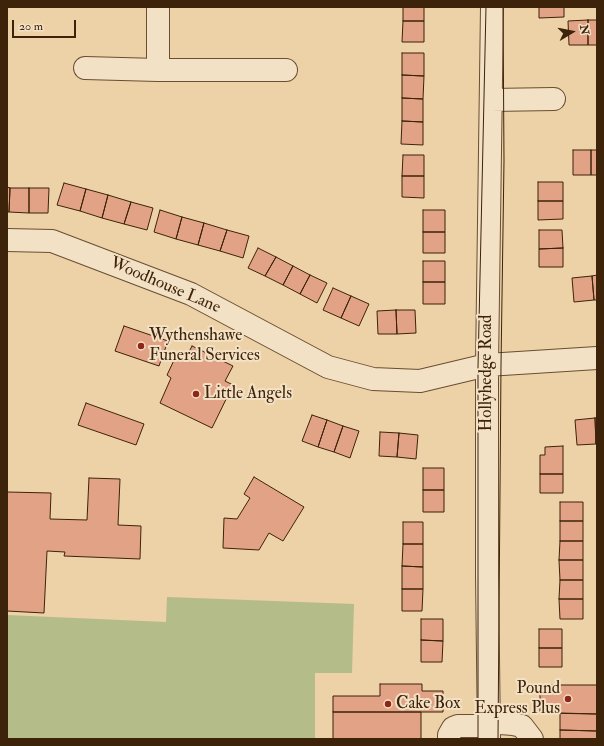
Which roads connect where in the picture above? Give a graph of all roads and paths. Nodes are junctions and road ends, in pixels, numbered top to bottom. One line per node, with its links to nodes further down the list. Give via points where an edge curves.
1 (158, 7): 4 (street)
2 (492, 7): 7 (street, Hollyhedge Road)
3 (85, 68): 4 (street)
4 (158, 70): 5 (street)
5 (286, 70)
6 (554, 99): 7 (street)
7 (491, 100): 10 (street, Hollyhedge Road)
8 (7, 240): 10 (street, Woodhouse Lane, via 59,243 191,294 328,367 372,379 420,381)
9 (597, 358): 10 (street, Woodhouse Lane)
10 (487, 365): 11 (street, Hollyhedge Road)
11 (489, 729): 12 (street, via 458,726 453,728); 13 (street, via 513,724 522,726)
12 (449, 739)
13 (532, 739)

